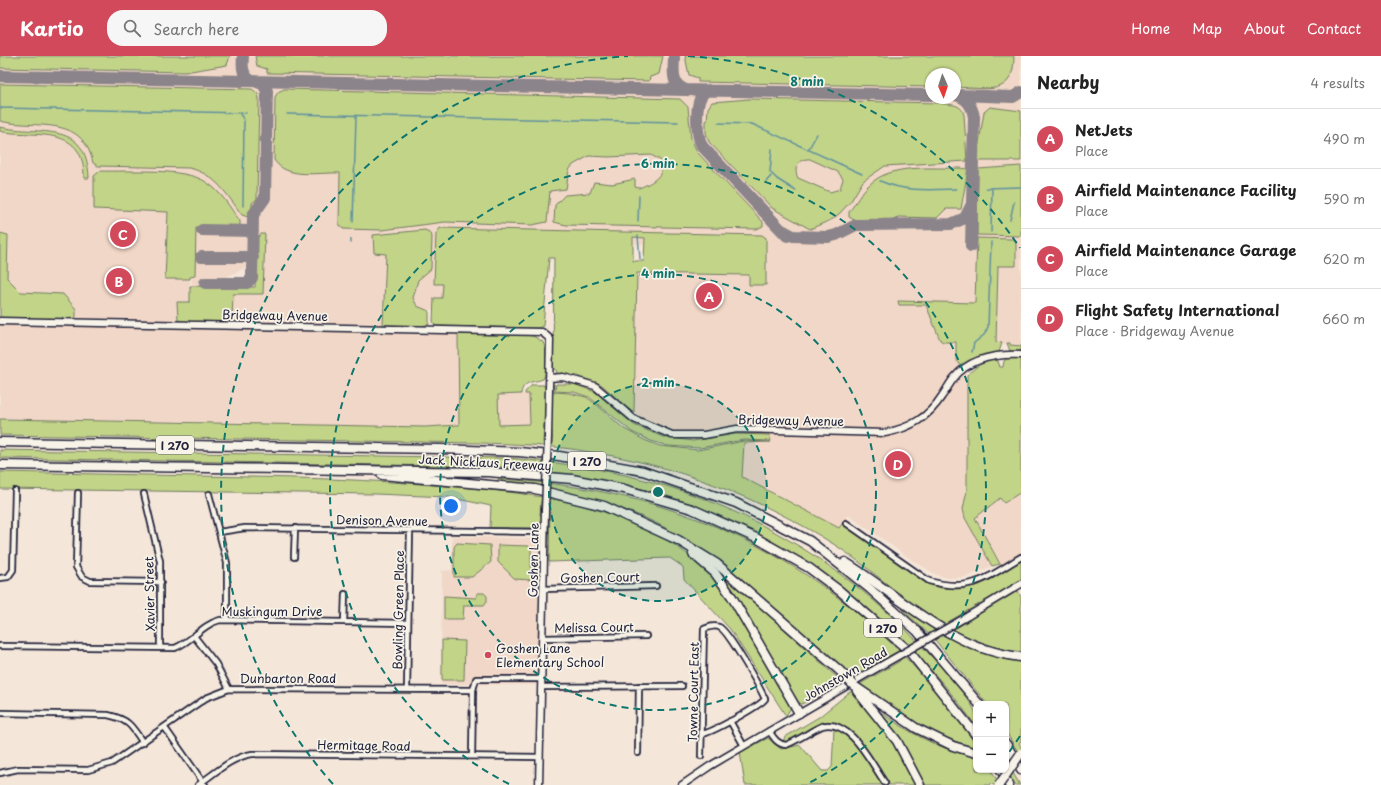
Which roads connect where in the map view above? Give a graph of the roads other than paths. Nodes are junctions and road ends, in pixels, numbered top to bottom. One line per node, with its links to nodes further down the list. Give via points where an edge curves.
1 (0, 321): 2 (street, Bridgeway Avenue, via 524,331 542,332)
2 (548, 336): 4 (street, Goshen Lane)
3 (1021, 355): 4 (street, Bridgeway Avenue, via 993,356 978,361 954,378 925,417 900,430 885,432 737,429 704,435 672,435 634,419 595,386 564,377)
4 (549, 378): 16 (street, Goshen Lane, bridge)
5 (0, 442): 18 (highway, Jack Nicklaus Freeway / I 270, via 433,449 559,456 643,471 736,503)
6 (0, 465): 7 (highway, Jack Nicklaus Freeway / I 270)
7 (344, 470): 17 (highway, via 535,490 604,506); 50 (highway, Jack Nicklaus Freeway / I 270, via 488,472 546,476 624,489 692,509 756,538 809,568 840,591 908,650)
8 (15, 491): 21 (street, via 14,561 8,576)
9 (78, 493): 22 (street, via 76,567 82,577 90,581)
10 (144, 494): 22 (street, Xavier Street, via 160,561)
11 (209, 494): 15 (street)
12 (846, 523): 20 (street, via 929,581 942,585 974,583)
13 (295, 528): 14 (street, Denison Avenue); 15 (street, Denison Avenue, via 245,528); 19 (street)
14 (410, 531): 16 (street, Denison Avenue); 29 (street, Bowling Green Place)
15 (219, 532): 27 (street, via 227,563)
16 (545, 532): 25 (street, Goshen Lane)
17 (678, 540): 43 (highway, bridge, via 717,564 840,671); 46 (highway, via 715,572)
18 (810, 541): 35 (highway, via 952,634 1011,656); 44 (highway, Jack Nicklaus Freeway / I 270, via 917,631)
19 (294, 557)
20 (1021, 557)
21 (0, 578)
22 (161, 582): 34 (street, Xavier Street)
23 (1021, 584): 46 (street, Johnstown Road, bridge)
24 (656, 586): 25 (street, Goshen Court)
25 (544, 589): 32 (street, Goshen Lane)
26 (344, 594): 28 (street)
27 (226, 620): 28 (street, Muskingum Drive); 30 (street, Muskingum Drive, via 211,622)
28 (344, 622): 29 (street, Muskingum Drive)
29 (408, 623): 41 (street, Bowling Green Place)
30 (194, 636): 34 (street, Muskingum Drive, via 175,648); 40 (street, via 216,664)
31 (646, 636): 32 (street, Melissa Court)
32 (542, 638): 36 (street, Goshen Lane)
33 (0, 646): 34 (street, Muskingum Drive)
34 (160, 648)
35 (1021, 657)
36 (541, 679): 39 (street, Goshen Lane); 42 (street, via 480,678 474,682)
37 (639, 686): 38 (street); 39 (street); 56 (street)
38 (682, 686)
39 (541, 687): 60 (street, Goshen Lane)
40 (228, 689): 41 (street, Dunbarton Road); 48 (street, Dunbarton Road, via 206,698)
41 (407, 689): 42 (street, Dunbarton Road)
42 (473, 690): 58 (street)
43 (863, 695): 55 (highway, via 916,728 953,746); 71 (highway, via 896,742)
44 (975, 701)
45 (0, 713): 52 (street, via 122,717)
46 (799, 713): 49 (street, Johnstown Road)
47 (730, 721): 51 (street, via 707,734); 51 (street, Towne Court East, via 765,699 731,639 723,629 713,626 704,629); 53 (street)
48 (165, 728): 52 (street, Dunbarton Road); 66 (street)
49 (769, 731): 53 (street, Johnstown Road); 67 (street, via 775,740 786,745 824,726 846,730)
50 (973, 731)
51 (702, 734): 59 (street, Towne Court East)
52 (143, 743): 64 (street, Dunbarton Road, via 112,763 88,770 18,769)
53 (744, 746): 70 (street, Johnstown Road)
54 (1009, 749): 63 (highway)
55 (973, 752)
56 (638, 753)
57 (1021, 753): 72 (highway, bridge)
58 (472, 756): 60 (street, Hermitage Road); 66 (street, Hermitage Road, via 242,755)
59 (701, 756)
60 (539, 757): 69 (street, Goshen Lane)
61 (1009, 758): 62 (highway)
62 (1021, 759)
63 (1021, 770)
64 (0, 773)
65 (1003, 773): 73 (highway)
66 (204, 783): 68 (street, Hermitage Road)
67 (885, 783)
68 (198, 785)
69 (539, 785)
70 (682, 785)
71 (920, 785)
72 (999, 785)
73 (1009, 785)

